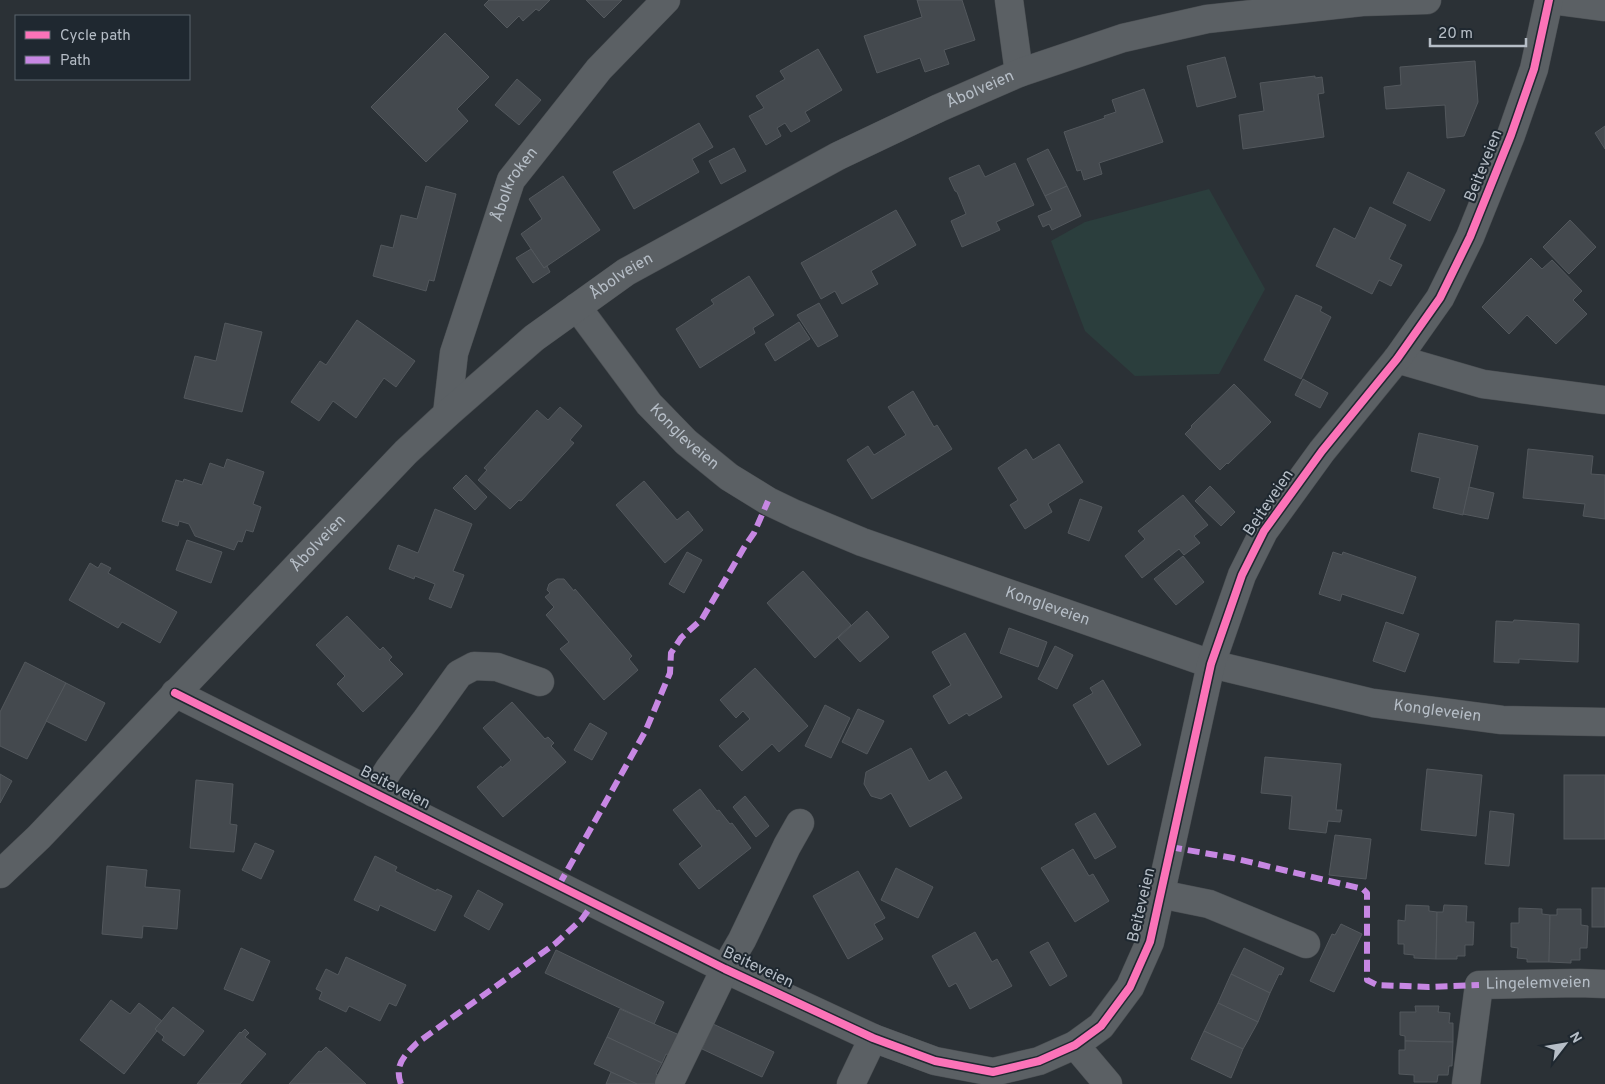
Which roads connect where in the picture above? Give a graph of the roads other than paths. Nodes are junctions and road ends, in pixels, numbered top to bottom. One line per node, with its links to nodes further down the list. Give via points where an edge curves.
1 (666, 0): 10 (street, Åbolkroken, via 599,69 511,180 454,353)
2 (1009, 0): 6 (street)
3 (1427, 0): 6 (street, Åbolveien, via 1362,2 1207,19 1122,38)
4 (1551, 0): 5 (street); 8 (street, Beiteveien, via 1534,69 1493,184 1440,298)
5 (1605, 8)
6 (1019, 73): 7 (street, Åbolveien, via 838,156 626,272)
7 (577, 307): 10 (street, Åbolveien, via 534,338); 11 (street, Kongleveien, via 649,404 686,442 729,477 768,501 862,542)
8 (1397, 359): 9 (street, via 1483,384); 11 (street, Beiteveien, via 1322,451 1264,531 1242,575)
9 (1605, 400)
10 (447, 414): 13 (street, Åbolveien, via 406,452)
11 (1211, 664): 14 (street, Kongleveien, via 1372,703 1502,720); 18 (street, Beiteveien)
12 (540, 682): 15 (street, Beiteveien, via 497,667 474,666 459,674)
13 (175, 693): 15 (street, Beiteveien); 17 (street, Åbolveien)
14 (1605, 722)
15 (374, 793): 20 (street, Beiteveien)
16 (800, 823): 20 (street, Beiteveien)
17 (0, 874)
18 (1160, 894): 19 (street, via 1209,904); 23 (street, Beiteveien, via 1150,942 1130,987 1101,1026)
19 (1306, 944)
20 (725, 968): 22 (street, Beiteveien); 25 (street)
21 (1605, 984): 28 (street, Lingelemveien, via 1479,985)
22 (873, 1038): 24 (street, Beiteveien); 26 (street)
23 (1075, 1045): 24 (street, Beiteveien); 27 (street)
24 (992, 1078)
25 (669, 1084)
26 (851, 1084)
27 (1108, 1084)
28 (1466, 1084)

